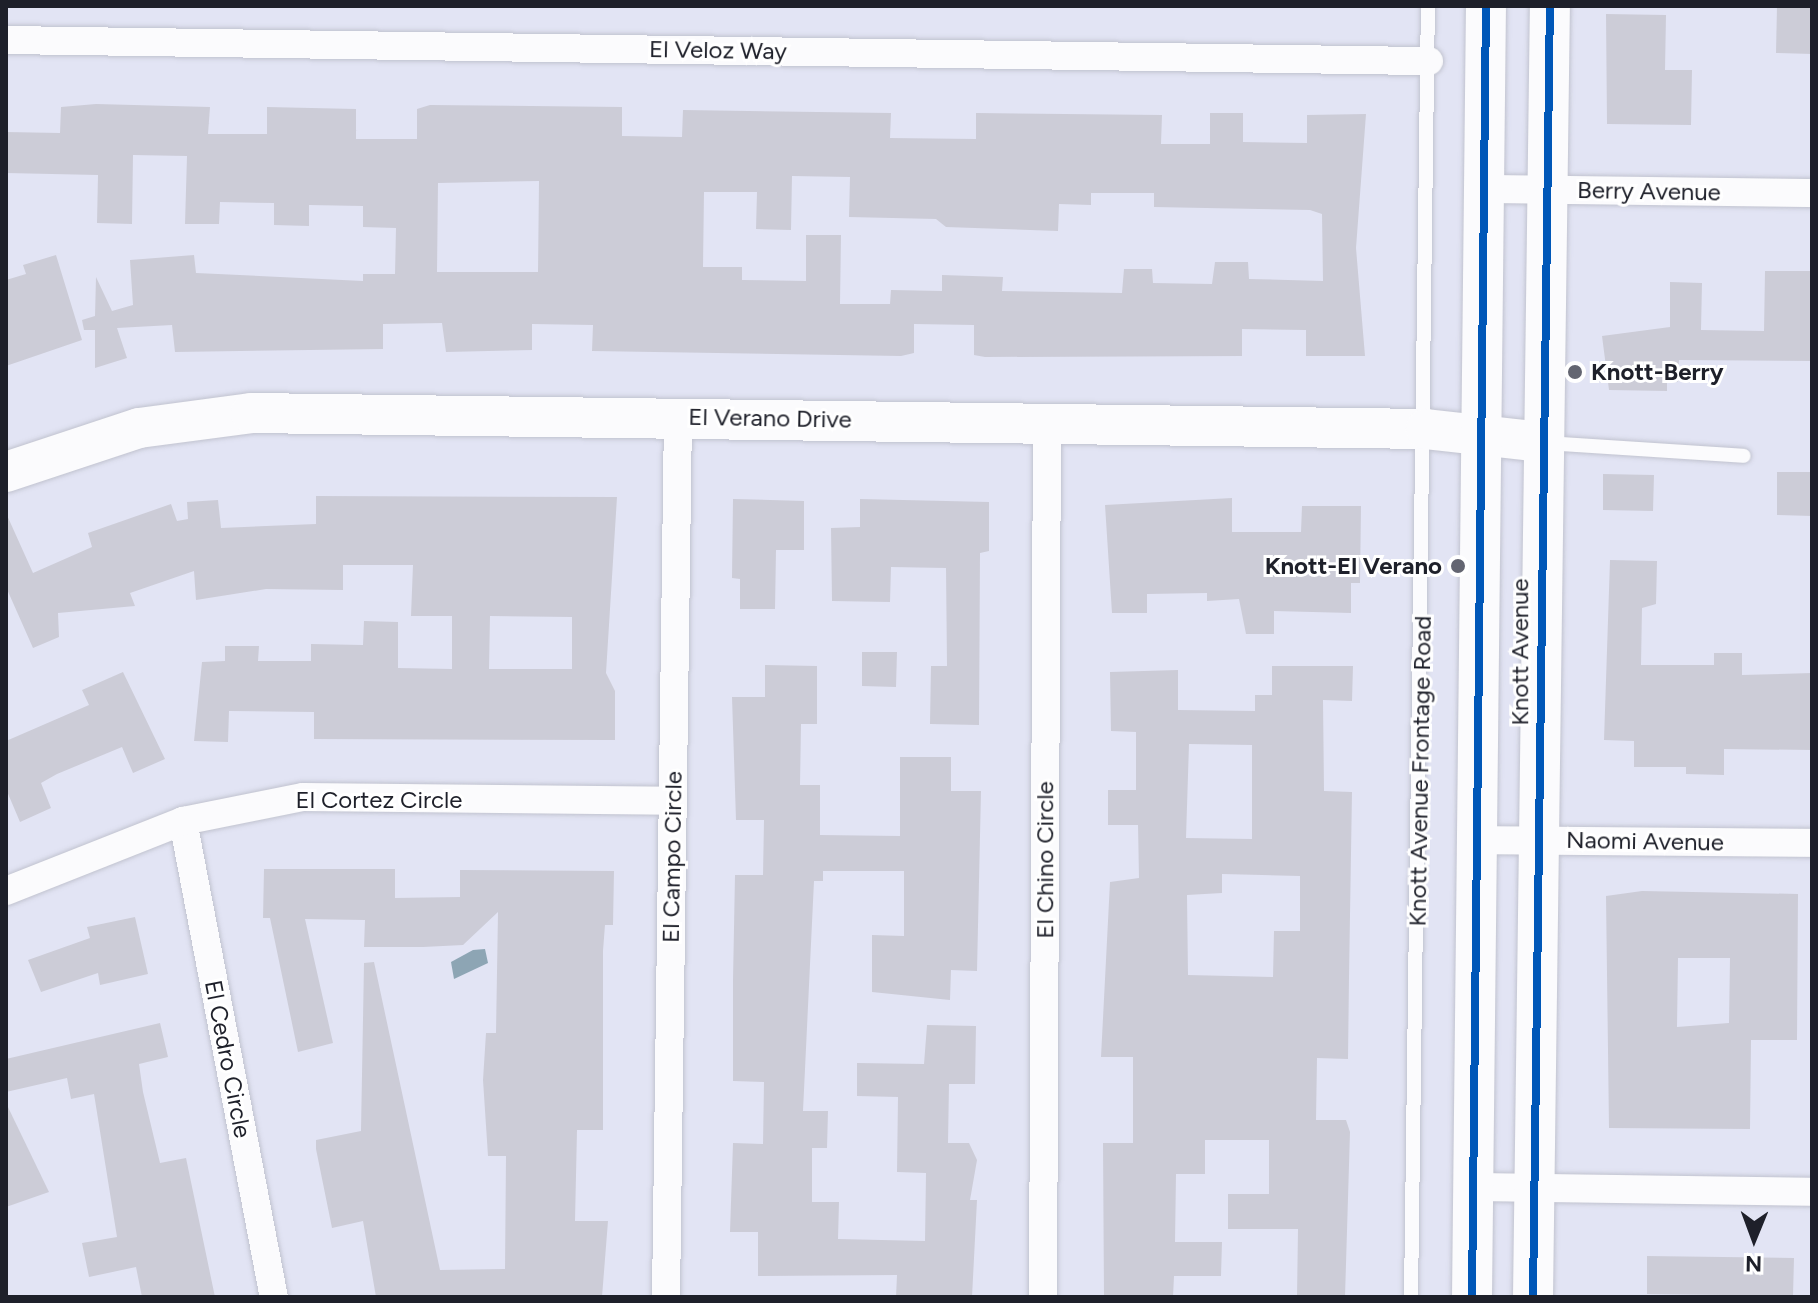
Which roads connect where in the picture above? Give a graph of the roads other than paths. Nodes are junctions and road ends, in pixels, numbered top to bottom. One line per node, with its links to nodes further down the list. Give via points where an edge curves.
1 (1428, 6): 5 (lane, Knott Avenue Frontage Road)
2 (1486, 6): 6 (main road, Knott Avenue)
3 (1550, 6): 7 (main road, Knott Avenue)
4 (6, 40): 5 (street, El Veloz Way)
5 (1429, 61): 11 (lane, Knott Avenue Frontage Road)
6 (1485, 189): 7 (street, Berry Avenue); 12 (main road, Knott Avenue)
7 (1548, 190): 8 (street, Berry Avenue); 13 (main road, Knott Avenue)
8 (1812, 193)
9 (678, 416): 10 (main road, El Verano Drive); 15 (main road, El Verano Drive, via 251,413 139,428); 16 (street, El Campo Circle)
10 (1047, 424): 11 (main road, El Verano Drive); 27 (street, El Chino Circle)
11 (1426, 429): 12 (main road, El Verano Drive); 28 (lane, Knott Avenue Frontage Road)
12 (1483, 434): 13 (main road, El Verano Drive); 18 (main road, Knott Avenue)
13 (1541, 442): 14 (lane); 19 (main road, Knott Avenue)
14 (1744, 456)
15 (6, 472)
16 (672, 801): 17 (street, El Cortez Circle, via 303,797); 26 (street, El Campo Circle)
17 (183, 821): 21 (street, El Cortez Circle); 25 (street, El Cedro Circle)
18 (1477, 840): 19 (street, Naomi Avenue); 22 (main road, Knott Avenue)
19 (1541, 840): 20 (street, Naomi Avenue); 23 (main road, Knott Avenue)
20 (1812, 843)
21 (6, 891)
22 (1473, 1187): 23 (street); 29 (main road, Knott Avenue)
23 (1536, 1189): 24 (street); 30 (main road, Knott Avenue)
24 (1812, 1192)
25 (274, 1297)
26 (666, 1297)
27 (1043, 1297)
28 (1411, 1297)
29 (1472, 1297)
30 (1533, 1297)

